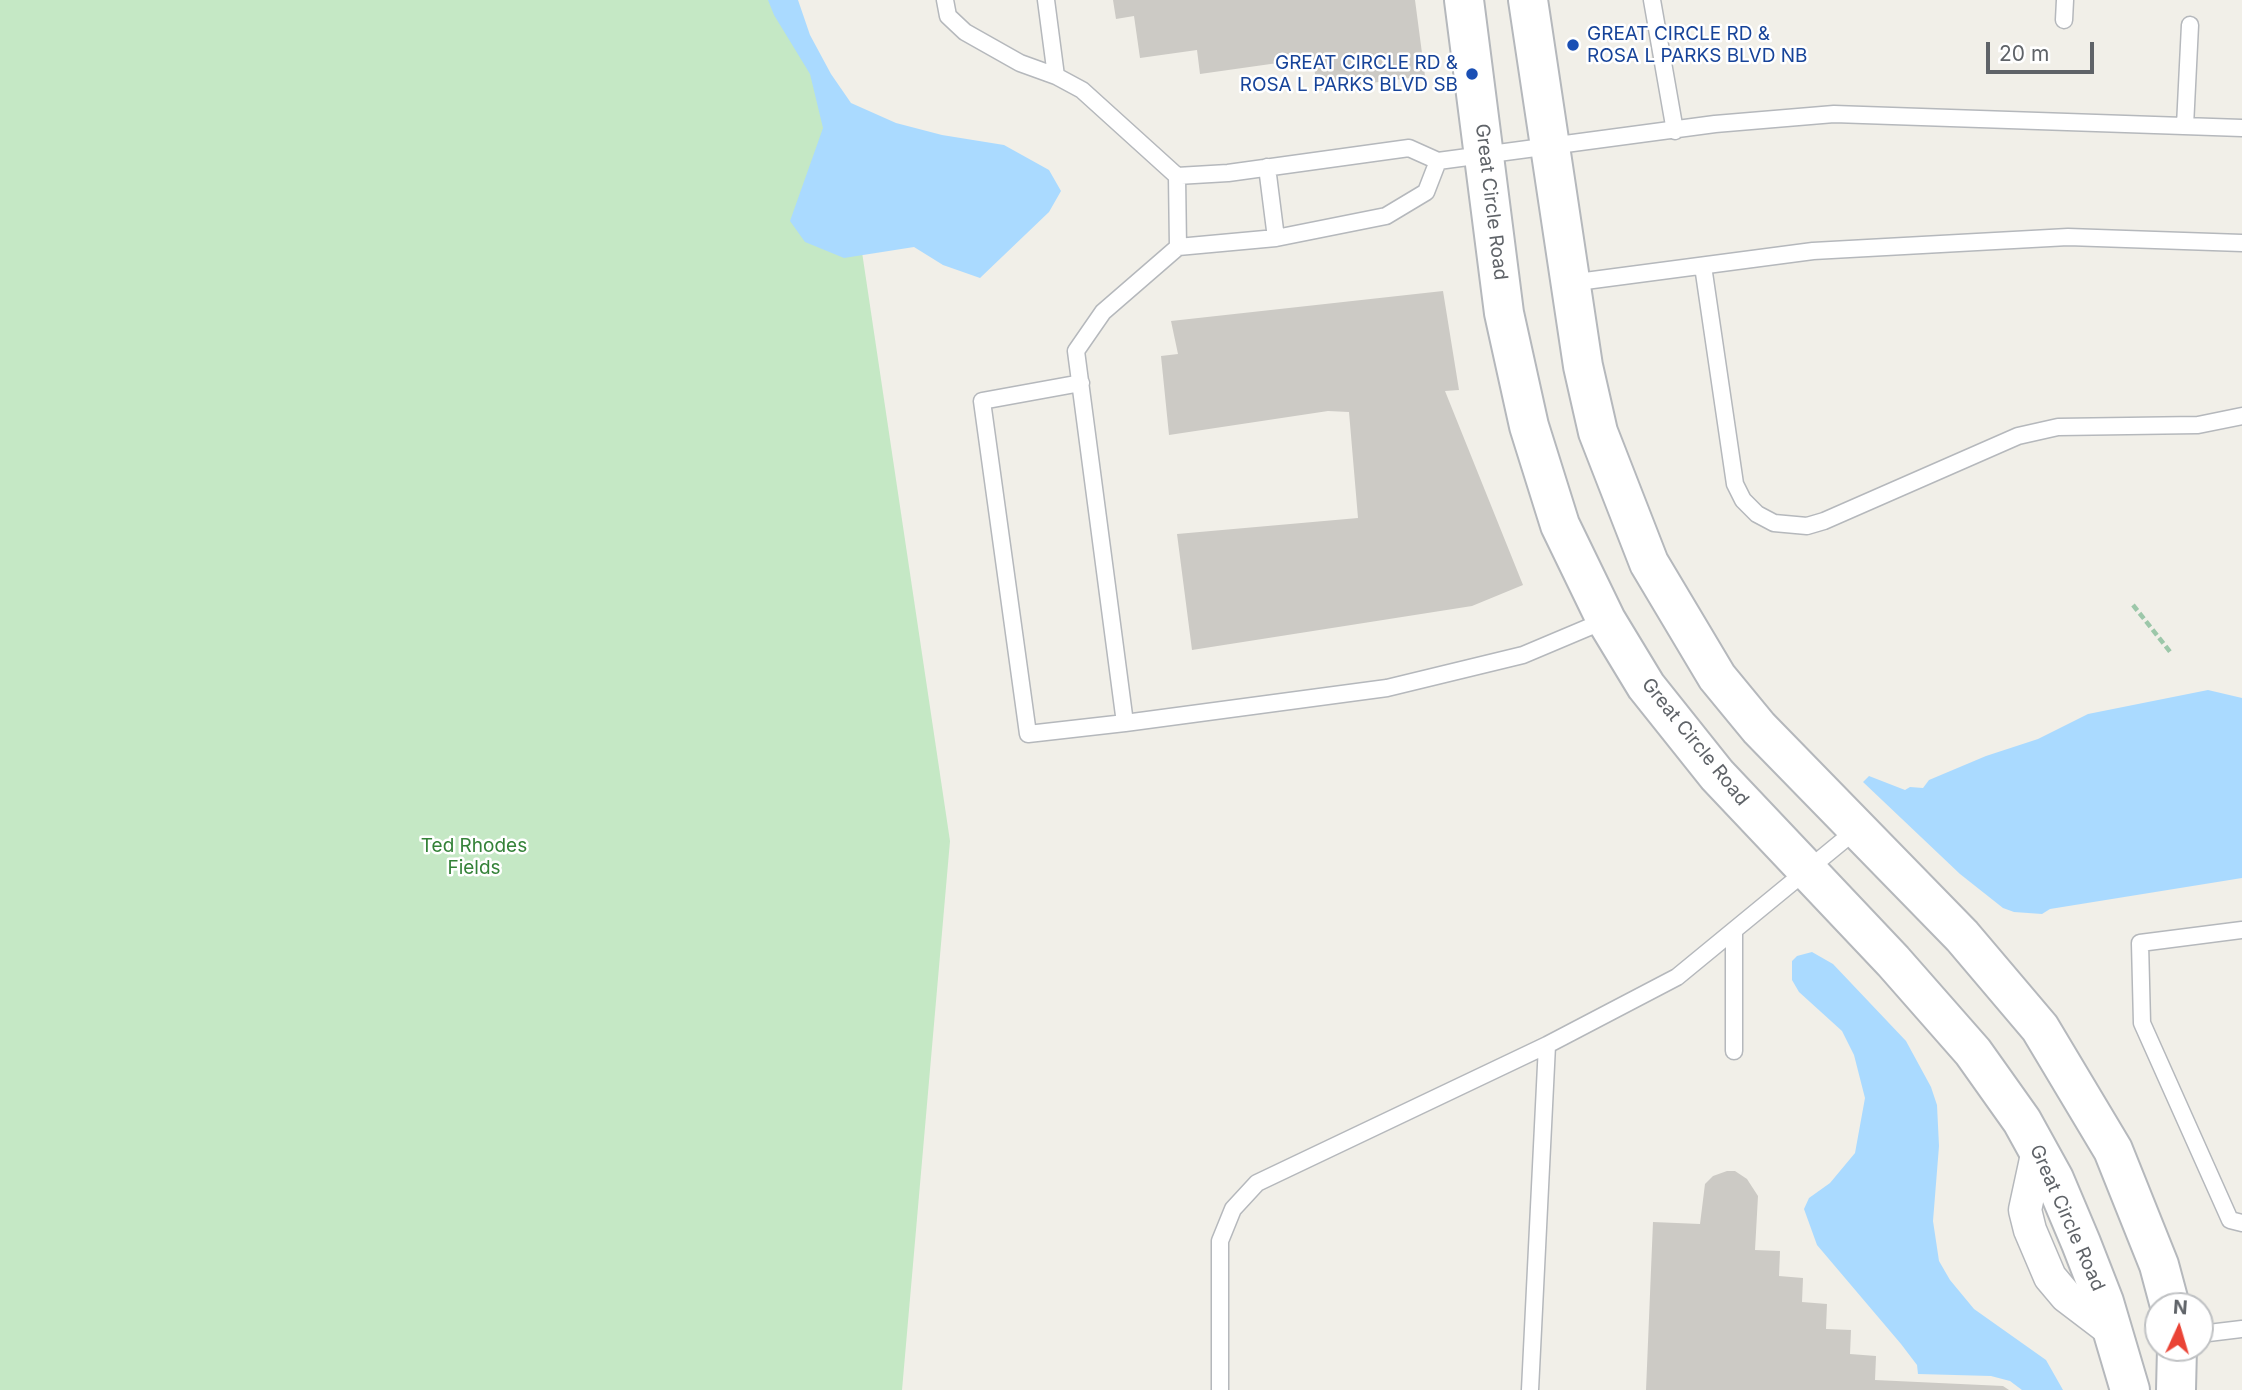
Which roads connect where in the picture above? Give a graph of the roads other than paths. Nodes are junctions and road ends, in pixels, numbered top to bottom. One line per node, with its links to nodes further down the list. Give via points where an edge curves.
1 (945, 0): 9 (lane, via 948,16 965,32 1020,63)
2 (1046, 0): 9 (lane)
3 (1464, 0): 14 (street, Great Circle Road)
4 (1528, 0): 13 (street)
5 (1652, 0): 12 (lane)
6 (2065, 0): 7 (lane)
7 (2064, 20)
8 (2190, 25): 10 (lane)
9 (1056, 76): 17 (lane, via 1082,90)
10 (2185, 125): 11 (lane); 12 (lane, via 1835,114)
11 (2242, 128)
12 (1675, 131): 13 (lane)
13 (1549, 148): 14 (lane); 22 (street)
14 (1485, 156): 15 (lane); 25 (street, Great Circle Road, via 1504,313 1529,426 1560,525)
15 (1438, 161): 16 (lane, via 1409,148); 18 (lane, via 1426,192 1386,216)
16 (1267, 167): 17 (lane); 18 (lane)
17 (1177, 176): 20 (lane)
18 (1276, 238): 20 (lane)
19 (2242, 243): 21 (lane, via 2044,238 1813,251)
20 (1178, 247): 23 (lane, via 1103,312 1076,352)
21 (1703, 266): 22 (lane); 24 (lane, via 1735,484 1743,500 1773,523 1807,526 1824,521 2008,440 2058,427 2198,425)
22 (1570, 283): 27 (street, via 1598,432 1649,563 1717,677)
23 (1081, 383): 26 (lane); 26 (lane, via 982,401 1028,734)
24 (2242, 415)
25 (1606, 620): 26 (lane, via 1523,655 1387,688); 28 (street, Great Circle Road, via 1646,686 1717,775)
26 (1125, 723)
27 (1856, 830): 28 (lane); 34 (street, via 1962,936 2040,1028 2113,1150)
28 (1807, 871): 30 (lane); 40 (street, Great Circle Road, via 1973,1052 2022,1121 2081,1243)
29 (2242, 930): 33 (lane, via 2140,943 2142,1023 2230,1220)
30 (1734, 931): 31 (lane, via 1677,977); 32 (lane)
31 (1547, 1045): 38 (lane, via 1257,1183 1233,1209 1220,1241); 39 (lane)
32 (1734, 1051)
33 (2242, 1223)
34 (2166, 1292)
35 (2242, 1329): 36 (lane)
36 (2214, 1332)
37 (2177, 1362): 41 (street)
38 (1220, 1390)
39 (1530, 1390)
40 (2130, 1390)
41 (2176, 1390)

